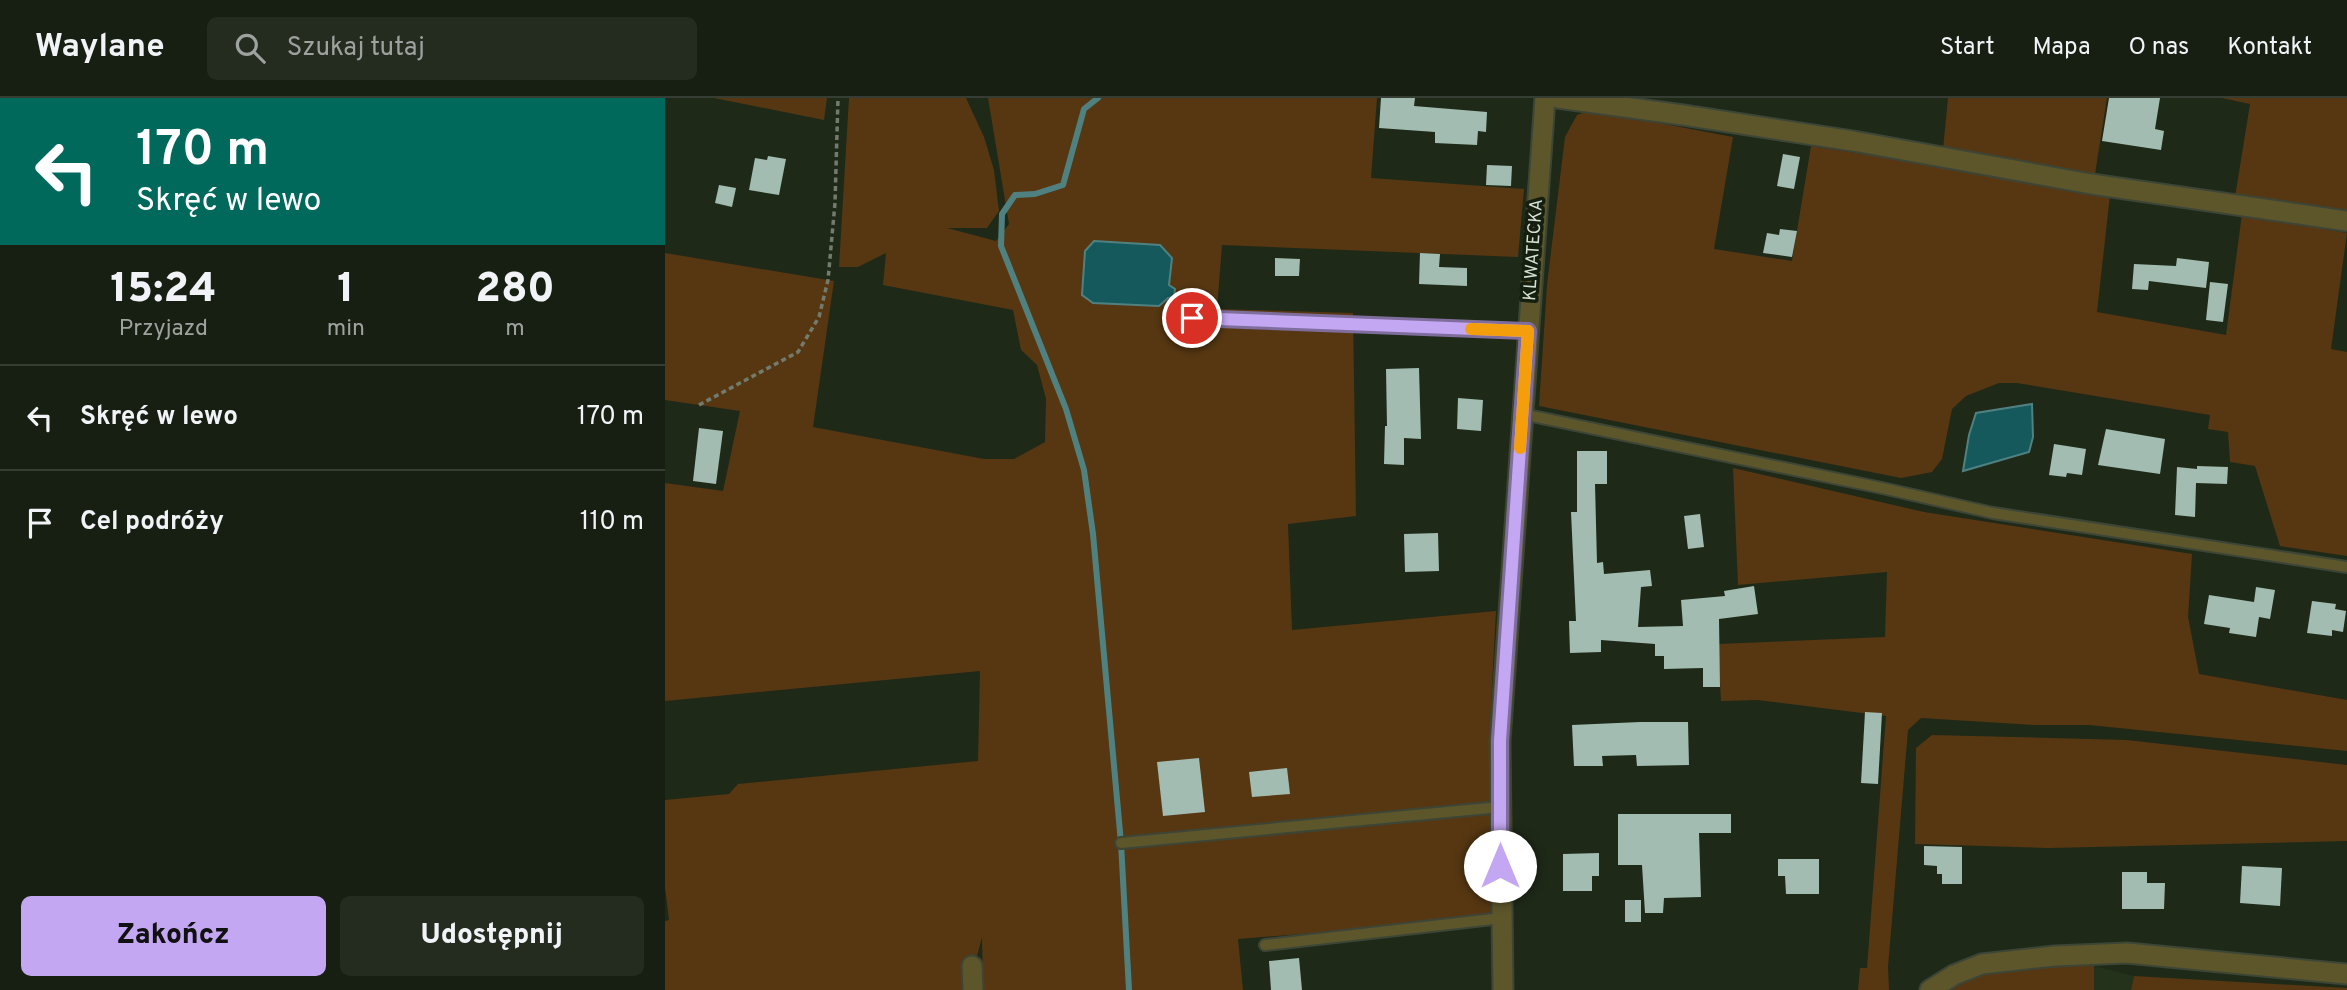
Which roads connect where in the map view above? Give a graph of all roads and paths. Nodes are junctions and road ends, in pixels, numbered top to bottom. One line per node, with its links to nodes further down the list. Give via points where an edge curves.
1 (838, 98): 7 (path, via 834,216 819,317 798,352)
2 (1545, 98): 6 (street, KLWATECKA)
3 (1558, 98): 4 (street)
4 (2347, 221)
5 (1192, 318): 6 (lane)
6 (1528, 331): 8 (street, KLWATECKA)
7 (699, 405)
8 (1522, 414): 9 (lane, via 1993,513); 10 (street, KLWATECKA, via 1500,741)
9 (2347, 567)
10 (1500, 807): 11 (lane); 12 (street, KLWATECKA)
11 (1121, 843)
12 (1502, 918): 13 (lane); 17 (street, KLWATECKA)
13 (1265, 944)
14 (972, 966): 16 (street)
15 (2347, 974): 18 (street, via 2127,953 1982,964)
16 (973, 990)
17 (1503, 990)
18 (1930, 990)

